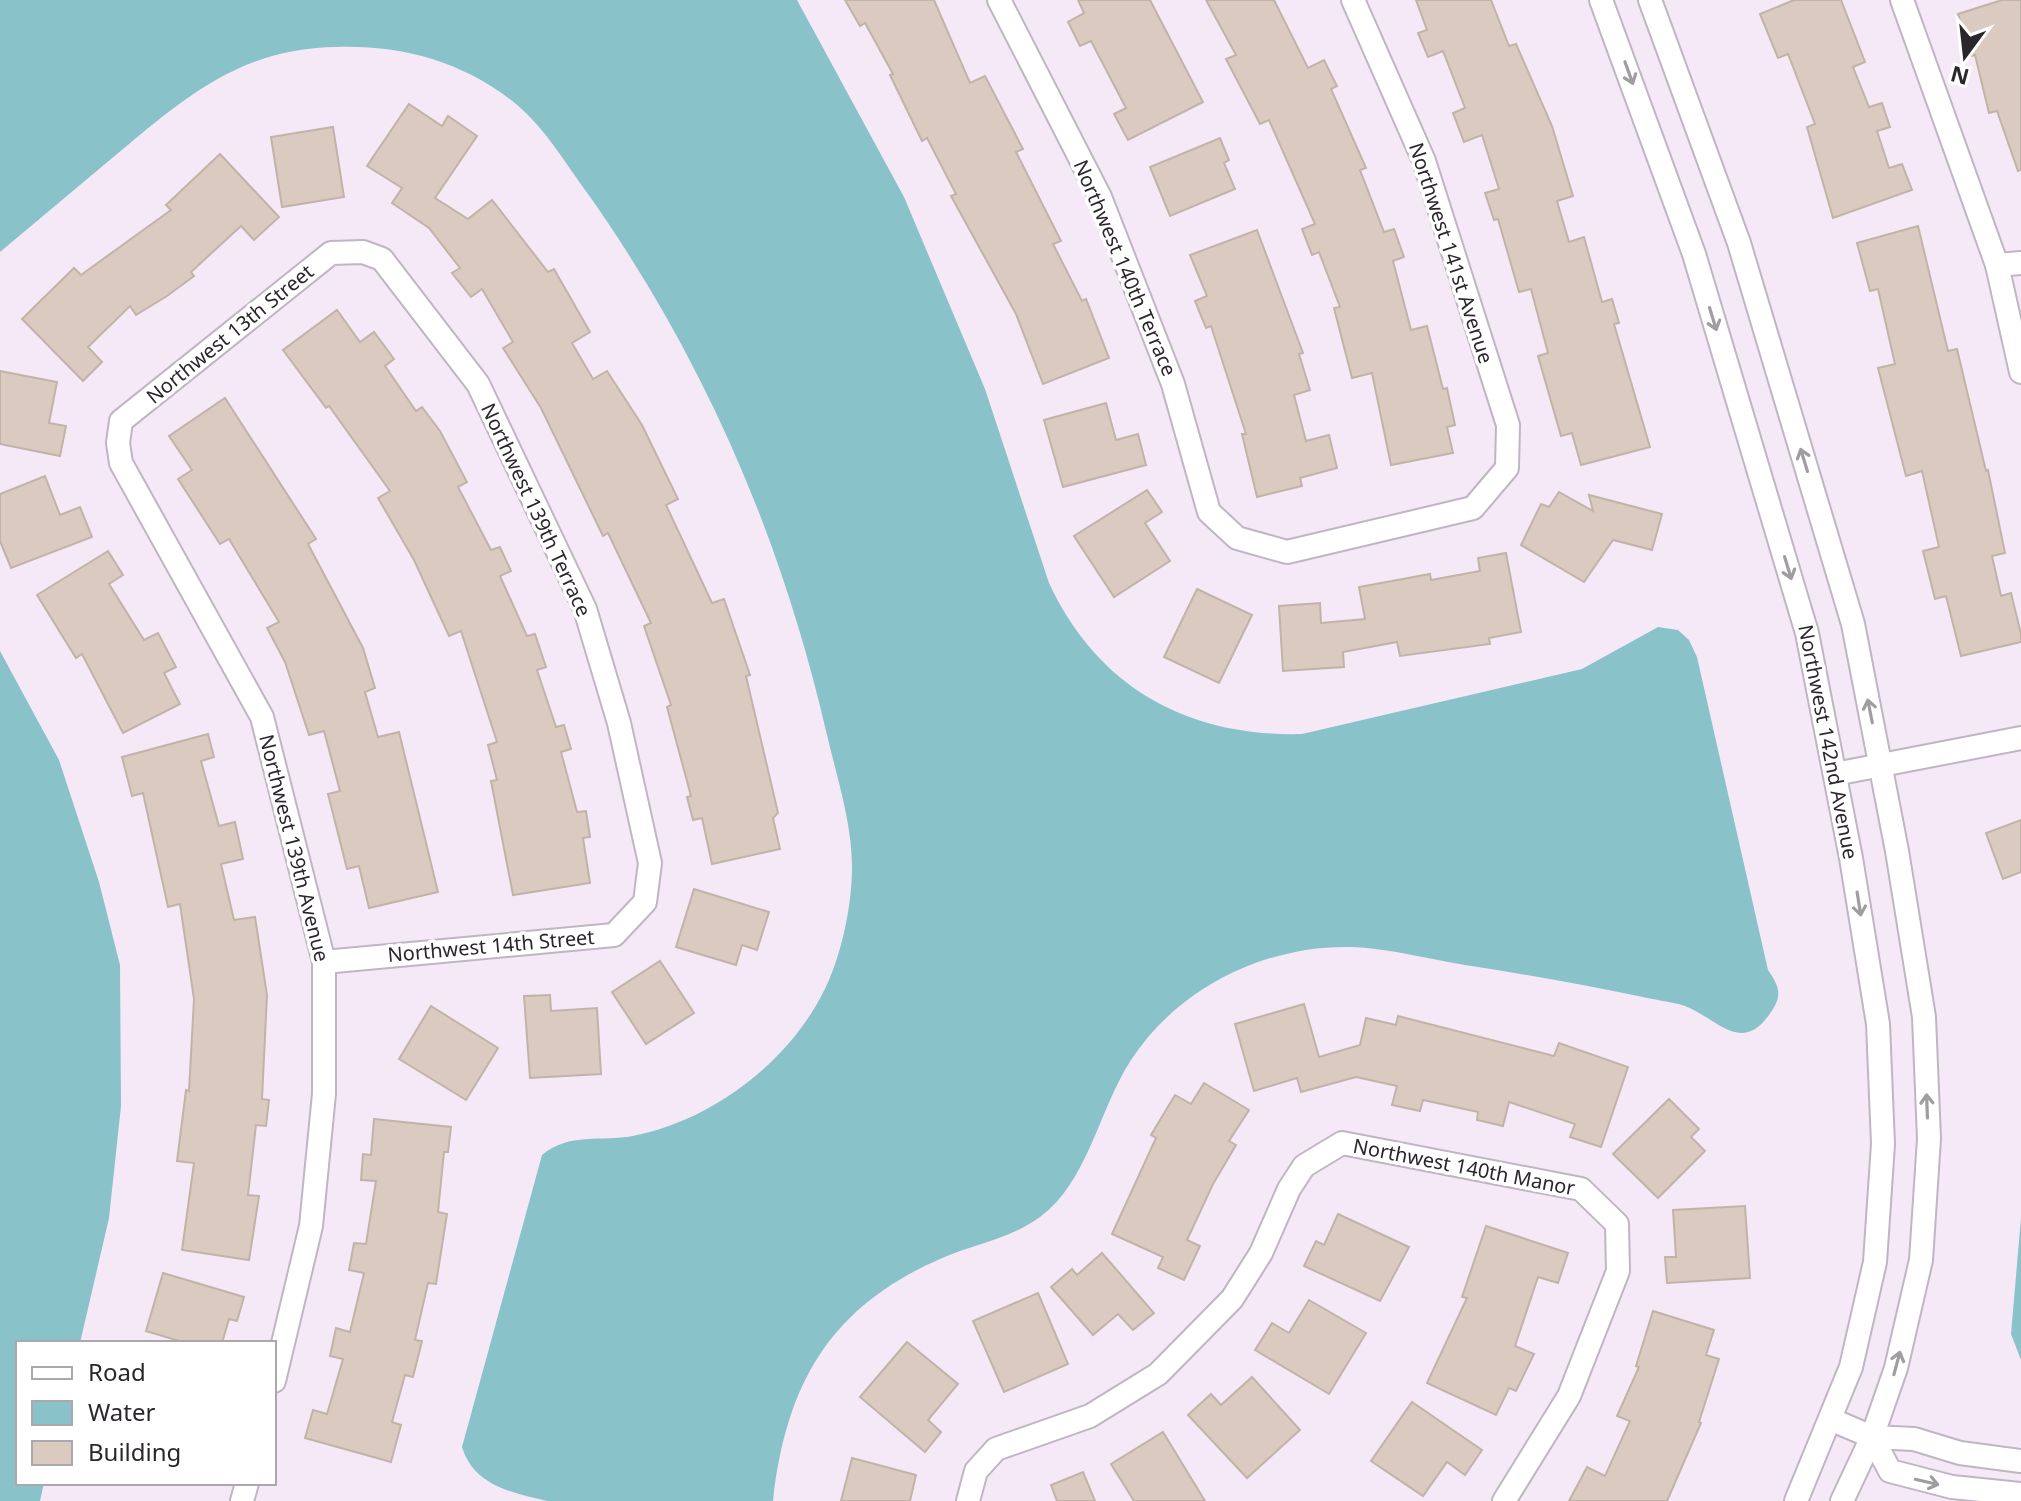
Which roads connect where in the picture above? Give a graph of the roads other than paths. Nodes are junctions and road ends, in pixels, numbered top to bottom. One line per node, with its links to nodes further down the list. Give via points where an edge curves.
1 (999, 0): 11 (street, Northwest 140th Terrace, via 1100,197 1173,384 1209,512 1237,538 1287,552 1473,508)
2 (1353, 0): 11 (street, Northwest 141st Avenue, via 1424,161 1508,425)
3 (1601, 0): 14 (street, Northwest 142nd Avenue, one-way to 14, via 1694,254 1807,633)
4 (1650, 0): 13 (street, one-way to 4, via 1853,624 1748,273)
5 (1902, 0): 8 (street)
6 (363, 252): 10 (street, Northwest 13th Street, via 331,253 121,421); 15 (street, Northwest 139th Terrace, via 382,259 478,384 585,609 619,723 650,863)
7 (2021, 263): 8 (street)
8 (1997, 265): 9 (street)
9 (2021, 372)
10 (118, 443): 16 (street, Northwest 139th Avenue, via 121,463 262,717)
11 (1507, 468)
12 (2021, 738): 13 (street)
13 (1880, 765): 14 (street); 19 (street, one-way to 13, via 1896,1368 1921,1260 1929,1139 1924,1017)
14 (1835, 774): 18 (street, Northwest 142nd Avenue, one-way to 18, via 1878,1024 1883,1144 1875,1262 1851,1367)
15 (645, 902): 16 (street, Northwest 14th Street, via 614,935)
16 (324, 962): 17 (street, Northwest 139th Avenue, via 324,1094 311,1226)
17 (276, 1373)
18 (1830, 1419): 19 (street); 24 (street, Northwest 142nd Avenue)
19 (1872, 1437): 20 (street, via 1914,1439 1960,1453); 21 (street, one-way to 21, via 1890,1471 1952,1487); 25 (street)
20 (2021, 1461)
21 (2021, 1494)
22 (968, 1501): 23 (street, Northwest 140th Manor, via 976,1471 996,1449 1090,1416 1158,1374 1232,1299 1304,1166 1342,1143 1581,1189 1617,1224 1618,1271 1569,1396)
23 (1504, 1501)
24 (1796, 1501)
25 (1842, 1501)

